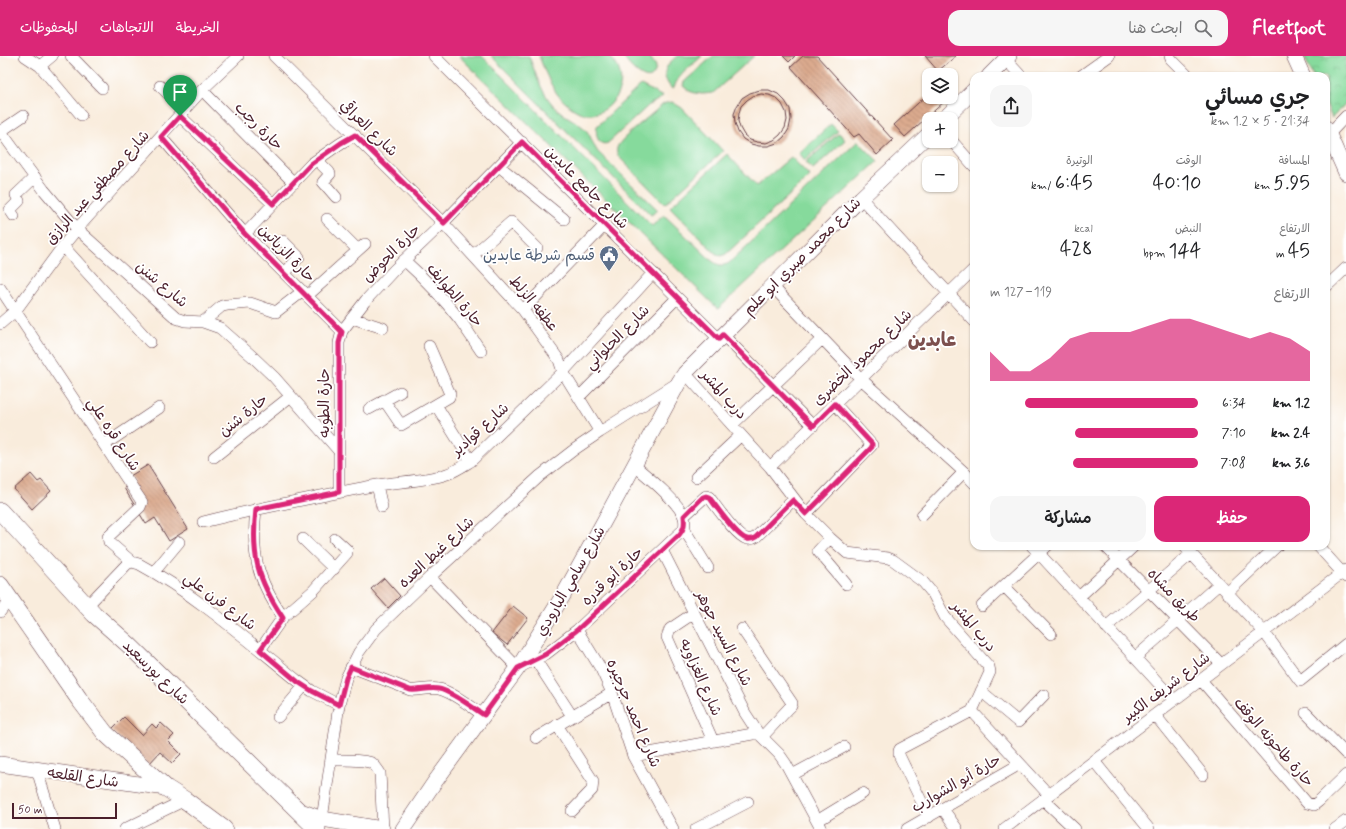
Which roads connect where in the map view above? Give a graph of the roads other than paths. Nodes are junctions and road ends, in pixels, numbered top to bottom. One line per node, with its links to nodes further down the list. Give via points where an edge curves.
1 (25, 56): 11 (street)
2 (52, 56): 11 (street)
3 (71, 56): 18 (street)
4 (238, 56): 19 (street, شارع مصطفي عبد الرازق)
5 (274, 56): 28 (street, شارع العراقي)
6 (434, 56): 32 (street, شارع جامع عابدين)
7 (1109, 56): 14 (street)
8 (1170, 56): 15 (street)
9 (1294, 56): 16 (main road)
10 (1007, 58): 12 (main road); 13 (street)
11 (40, 66): 23 (street)
12 (993, 72)
13 (1018, 72)
14 (1087, 72)
15 (1184, 72)
16 (1301, 72)
17 (160, 86): 22 (street)
18 (102, 88)
19 (202, 90): 22 (street, شارع مصطفي عبد الرازق); 39 (street, حارة رجب)
20 (970, 94): 21 (main road)
21 (951, 112)
22 (183, 113): 29 (street, شارع مصطفي عبد الرازق); 42 (street)
23 (81, 115)
24 (23, 116): 26 (street)
25 (1346, 116): 27 (street)
26 (0, 130): 38 (street, شارع شنن)
27 (1330, 130)
28 (355, 135): 34 (street, حارة الزياتين); 46 (street, شارع العراقي)
29 (161, 137): 48 (street, شارع مصطفي عبد الرازق); 49 (street)
30 (1330, 139): 37 (main road)
31 (922, 141): 41 (main road, شارع محمد صبري ابو علم)
32 (522, 142): 36 (street, حارة الحوض); 47 (street, شارع جامع عابدين)
33 (958, 148): 35 (street)
34 (317, 160): 39 (street, حارة الزياتين); 40 (street, via 329,172 323,182)
35 (970, 161)
36 (499, 166): 45 (street); 46 (street, حارة الحوض)
37 (1346, 173)
38 (35, 177): 43 (street, via 16,195 19,201 10,210); 48 (street, شارع شنن)
39 (294, 183): 42 (street, حارة الزياتين)
40 (336, 197)
41 (861, 198): 60 (main road, شارع محمد صبري ابو علم); 63 (street)
42 (273, 204): 49 (street, حارة الزياتين)
43 (14, 216)
44 (328, 219): 61 (street, via 361,247)
45 (564, 219)
46 (444, 223): 53 (street, عطفه الزلط); 54 (street, حارة الحوض)
47 (605, 225): 57 (street, شارع جامع عابدين); 66 (street)
48 (77, 229): 51 (street, شارع مصطفي عبد الرازق); 69 (street, شارع شنن, via 176,318 185,322)
49 (245, 234): 56 (street, حارة الزياتين)
50 (283, 241): 56 (street, via 299,257)
51 (63, 246): 65 (street, شارع مصطفي عبد الرازق); 75 (street)
52 (537, 248): 53 (street, via 513,223 510,223)
53 (473, 255): 66 (street, عطفه الزلط)
54 (404, 260): 68 (street, حارة الحوض); 77 (street, حارة الطوايف, via 443,299)
55 (1346, 268): 59 (street)
56 (285, 273): 61 (street, حارة الزياتين)
57 (653, 273): 64 (street, شارع جامع عابدين); 78 (street, شارع قوادير)
58 (970, 273): 63 (street, شارع محمود الخضرى)
59 (1330, 283)
60 (772, 286): 73 (main road, شارع محمد صبري ابو علم); 74 (street)
61 (305, 293): 69 (street, via 276,312 250,303 227,304); 72 (street, حارة الزياتين)
62 (2, 294): 65 (street, شارع قره علي)
63 (948, 294): 67 (street); 80 (street, شارع محمود الخضرى)
64 (677, 298): 73 (street, شارع جامع عابدين); 84 (street, شارع الحلواني)
65 (16, 310): 70 (street, شارع مصطفي عبد الرازق); 94 (street, شارع قره علي)
66 (523, 310): 78 (street, عطفه الزلط, via 553,349)
67 (970, 317)
68 (352, 318): 71 (street); 72 (street, حارة الطوبه)
69 (203, 322): 83 (street, شارع شنن, via 220,328)
70 (0, 324)
71 (383, 328)
72 (342, 332): 95 (street, حارة الطوبه, via 339,349)
73 (721, 337): 79 (main road, شارع محمد صبري ابو علم); 81 (street, شارع جامع عابدين)
74 (822, 339): 80 (street); 81 (street)
75 (150, 342)
76 (429, 346): 87 (street, via 450,394)
77 (481, 351)
78 (563, 372): 84 (street, عطفه الزلط); 97 (street, شارع قوادير)
79 (682, 377): 90 (street, درب المشر); 92 (street, شارع غيط العده); 98 (main road, شارع سامي البارودي)
80 (861, 378): 86 (street, شارع محمود الخضرى); 100 (street)
81 (773, 386): 90 (street); 91 (street, شارع جامع عابدين)
82 (400, 392): 85 (street)
83 (291, 396): 95 (street, شارع شنن); 96 (street, حارة شنن)
84 (578, 397): 92 (street, عطفه الزلط)
85 (384, 400): 87 (street, via 401,426); 89 (street)
86 (835, 404): 91 (street, شارع محمود الخضرى); 109 (street, via 872,445)
87 (436, 405): 97 (street)
88 (159, 408): 94 (street)
89 (369, 409)
90 (732, 425): 93 (street, درب المشر)
91 (813, 426): 99 (street, شارع محمود الخضرى)
92 (600, 432): 132 (street, شارع غيط العده, via 540,476)
93 (741, 435): 99 (street, درب المشر); 101 (street, درب المشر)
94 (104, 445): 127 (street, شارع قره علي, via 142,502 140,507 108,537 109,542)
95 (339, 451): 104 (street, حارة الطوبه)
96 (214, 457)
97 (471, 461): 103 (street, شارع قوادير, via 446,474)
98 (635, 466): 111 (street, via 673,501); 157 (main road, شارع سامي البارودي, via 564,594)
99 (770, 467): 105 (street, درب المشر)
100 (964, 472): 102 (street); 110 (street)
101 (696, 477)
102 (970, 479)
103 (377, 485): 104 (street, شارع قوادير); 106 (street)
104 (339, 492): 107 (street, شارع قوادير)
105 (793, 500): 109 (street, درب المشر); 111 (street, via 752,540 746,539 736,531 709,497 706,496)
106 (382, 507)
107 (256, 509): 112 (street, شارع قوادير); 144 (street, via 254,532 259,571 271,599)
108 (0, 511): 141 (main road, شارع بورسعيد)
109 (806, 514): 114 (street, درب المشر)
110 (922, 515)
111 (684, 516): 113 (street)
112 (203, 522)
113 (684, 529): 118 (street, حارة أبو قدره); 128 (street)
114 (830, 538): 133 (street, via 818,551); 160 (street, درب المشر, via 847,553 893,560 923,582 945,617 989,667 990,672)
115 (304, 539): 129 (street)
116 (335, 539): 129 (street, via 347,551)
117 (179, 542): 130 (street)
118 (662, 550): 143 (street, شارع السيد جوهر); 148 (street, حارة أبو قدره)
119 (1038, 550): 136 (street)
120 (1040, 550): 139 (street)
121 (1109, 550): 126 (street, طريق مشاه)
122 (1130, 550): 126 (street)
123 (1187, 550): 134 (street); 137 (street)
124 (1273, 550): 138 (street)
125 (1322, 550): 131 (street)
126 (1119, 560): 137 (street, طريق مشاه); 139 (street)
127 (132, 562): 130 (street, شارع فرن علي); 141 (street)
128 (708, 568)
129 (334, 569): 144 (street)
130 (154, 572): 152 (street, شارع فرن علي, via 214,612)
131 (1345, 573): 149 (street, شارع شريف الكبير)
132 (430, 577): 156 (street, شارع غيط العده, via 376,629); 157 (street)
133 (846, 584)
134 (1219, 584): 138 (street); 145 (street)
135 (0, 585): 140 (main road)
136 (1004, 586): 142 (street); 150 (street)
137 (1149, 590): 145 (street, طريق مشاه); 146 (street)
138 (1227, 593): 149 (street)
139 (1079, 597): 146 (street)
140 (5, 606): 186 (main road, via 105,733)
141 (86, 606): 195 (main road, شارع بورسعيد, via 298,810)
142 (982, 606)
143 (694, 613): 172 (street, شارع السيد جوهر, via 745,713); 174 (street, شارع الغزاويه, via 670,629 667,637)
144 (283, 618): 152 (street)
145 (1178, 620): 153 (street); 155 (street, طريق مشاه)
146 (1106, 627): 153 (street)
147 (742, 629): 172 (street, via 792,703)
148 (577, 630): 154 (street, حارة أبو قدره, via 546,654); 161 (street, شارع احمد جرجيره, via 601,669)
149 (1264, 632): 151 (street, via 1300,681); 155 (street, شارع شريف الكبير)
150 (1051, 634)
151 (1346, 644)
152 (260, 650): 159 (street, شارع فرن علي)
153 (1135, 658): 163 (street)
154 (535, 659): 157 (street, حارة أبو قدره); 169 (street)
155 (1221, 664): 158 (street, شارع شريف الكبير)
156 (351, 667): 164 (street, شارع غيط العده); 167 (street, via 410,690 444,690)
157 (518, 668): 167 (main road, شارع سامي البارودي)
158 (1201, 680): 163 (street, شارع شريف الكبير); 184 (street, حارة طاحونه الوقف, via 1307,803 1314,805)
159 (304, 686): 164 (street, شارع فرن علي); 170 (street)
160 (981, 691): 162 (street, via 1018,722); 165 (street, درب المشر)
161 (612, 693): 169 (street); 177 (street, شارع احمد جرجيره)
162 (1044, 695)
163 (1174, 700): 168 (street, شارع شريف الكبير)
164 (339, 705): 178 (street, شارع غيط العده)
165 (972, 710): 181 (street); 193 (street, via 898,751)
166 (1306, 713): 176 (street)
167 (484, 715): 201 (main road, شارع سامي البارودي)
168 (1155, 715): 179 (street, شارع شريف الكبير); 185 (street)
169 (572, 716): 171 (street)
170 (278, 717)
171 (557, 726): 173 (street); 192 (street, via 592,781 592,790)
172 (760, 735): 174 (street); 183 (street, شارع السيد جوهر, via 779,754)
173 (536, 738)
174 (713, 741): 177 (street)
175 (844, 747): 183 (street)
176 (1345, 749)
177 (633, 756): 202 (street, شارع احمد جرجيره)
178 (331, 760): 195 (street, شارع غيط العده); 200 (street, via 364,761 376,767 380,773)
179 (1094, 761): 188 (street, شارع شريف الكبير); 208 (street)
180 (0, 764): 182 (main road, شارع القلعه)
181 (1020, 764): 188 (street); 191 (street, حارة أبو الشوارب)
182 (37, 770): 186 (main road, شارع القلعه); 197 (street)
183 (792, 775): 196 (street, شارع السيد جوهر)
184 (1346, 775)
185 (1203, 776)
186 (166, 788): 189 (main road)
187 (863, 793): 196 (street)
188 (1046, 797): 206 (street, شارع شريف الكبير); 207 (street)
189 (185, 800): 198 (street); 199 (main road)
190 (748, 802): 203 (street)
191 (943, 809): 193 (street, حارة أبو الشوارب); 205 (street)
192 (572, 811)
193 (929, 817): 204 (street, حارة أبو الشوارب)
194 (1346, 821): 209 (street)
195 (320, 824): 200 (main road)
196 (819, 825)
197 (55, 829)
198 (125, 829)
199 (224, 829)
200 (383, 829)
201 (403, 829)
202 (673, 829)
203 (696, 829)
204 (908, 829)
205 (957, 829)
206 (1004, 829)
207 (1075, 829)
208 (1148, 829)
209 (1335, 829)

